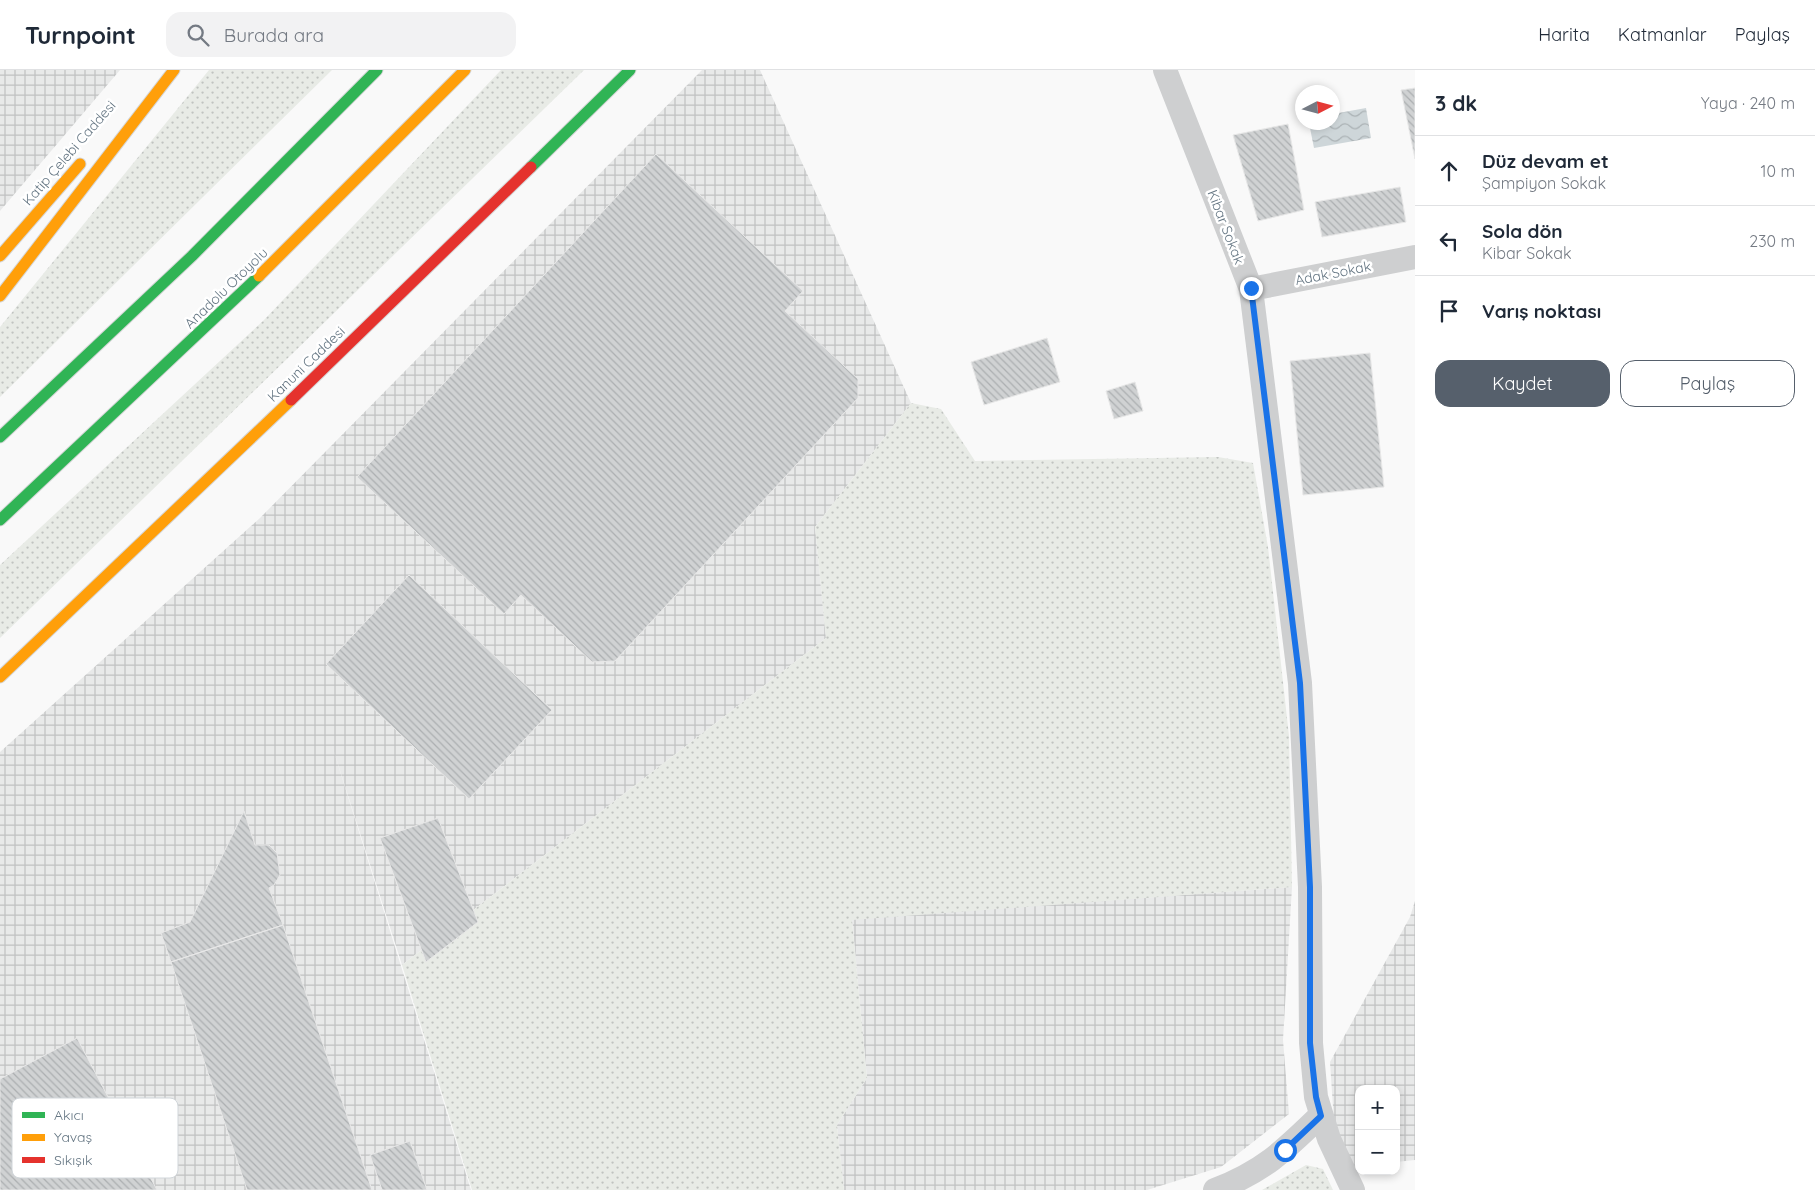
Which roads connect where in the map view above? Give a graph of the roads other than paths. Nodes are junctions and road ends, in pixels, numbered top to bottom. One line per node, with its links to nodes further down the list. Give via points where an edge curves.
1 (162, 70): 7 (main road, Katip Çelebi Caddesi)
2 (174, 70): 12 (main road)
3 (377, 70): 13 (main road, via 279,171)
4 (465, 70): 14 (main road, Anadolu Otoyolu, via 315,222 129,402)
5 (630, 70): 15 (main road, Kanuni Caddesi, via 182,506)
6 (1165, 70): 11 (street, Kibar Sokak)
7 (136, 100)
8 (90, 152): 9 (main road, Katip Çelebi Caddesi)
9 (0, 256)
10 (1415, 257): 11 (street, Adak Sokak)
11 (1251, 288): 16 (street, Kibar Sokak, via 1300,683 1310,887 1310,1043)
12 (0, 296)
13 (0, 437)
14 (0, 520)
15 (0, 677)
16 (1321, 1116): 17 (street, via 1261,1169); 18 (street, Kibar Sokak)
17 (1215, 1190)
18 (1352, 1190)

